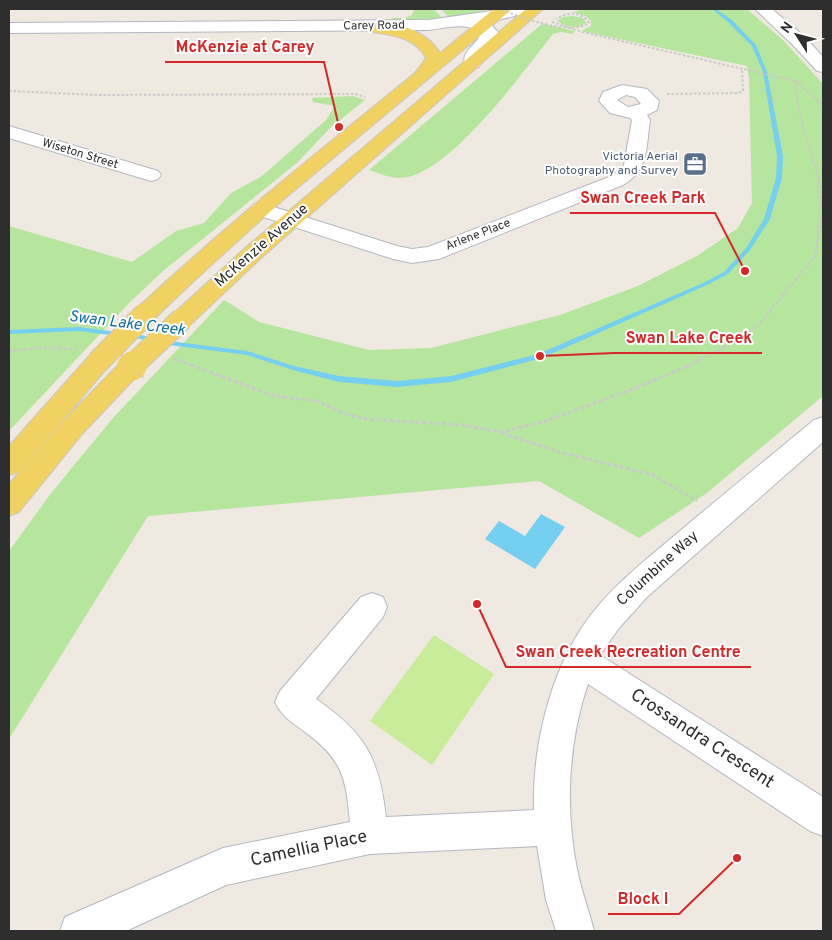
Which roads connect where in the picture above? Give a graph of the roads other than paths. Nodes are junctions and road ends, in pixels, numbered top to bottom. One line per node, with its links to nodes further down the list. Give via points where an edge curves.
1 (527, 9): 4 (street)
2 (536, 9): 7 (main road, McKenzie Avenue)
3 (763, 9): 8 (street)
4 (495, 15): 5 (street, Carey Road, via 428,25); 7 (street, via 490,36 472,56); 9 (main road, McKenzie Avenue)
5 (374, 26): 6 (street, Carey Road); 9 (main road, via 412,34 430,48 435,58)
6 (10, 29)
7 (473, 63): 14 (main road, McKenzie Avenue)
8 (823, 67)
9 (422, 76): 13 (main road, McKenzie Avenue)
10 (641, 104): 14 (street, Arlene Place, via 634,165 628,174 431,254 412,256 393,252)
11 (9, 132): 12 (street, Wiseton Street)
12 (151, 175)
13 (262, 209): 14 (street, Arlene Place); 16 (main road, McKenzie Avenue, bridge, via 145,314 90,356)
14 (292, 220): 17 (main road, McKenzie Avenue, bridge, via 131,367 73,427)
15 (823, 427): 19 (street, Columbine Way, via 622,600 597,630)
16 (9, 464)
17 (9, 504)
18 (372, 607): 22 (street, via 292,702 342,740 355,761 364,785)
19 (581, 661): 20 (street, Crossandra Crescent); 21 (street, Columbine Way, via 566,698 556,736 552,781)
20 (823, 818)
21 (554, 828): 22 (street, Camellia Place); 24 (street, Columbine Way, via 560,874)
22 (370, 836): 23 (street, Camellia Place, via 223,867)
23 (78, 931)
24 (576, 931)

